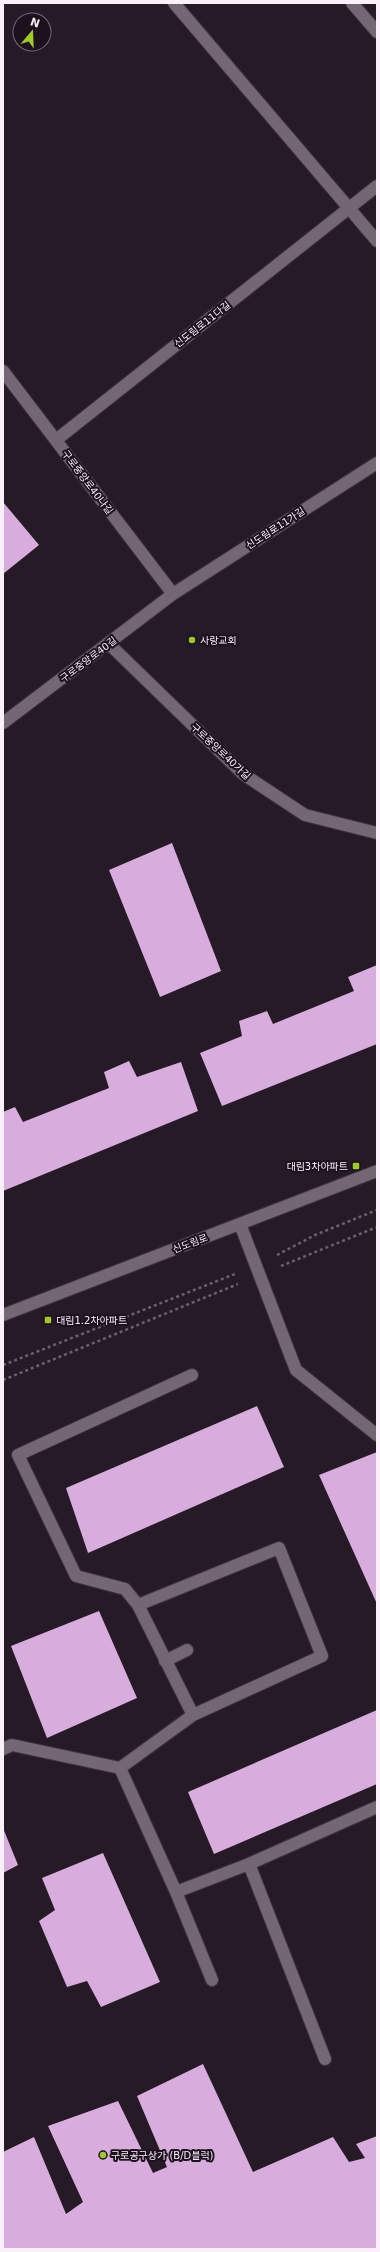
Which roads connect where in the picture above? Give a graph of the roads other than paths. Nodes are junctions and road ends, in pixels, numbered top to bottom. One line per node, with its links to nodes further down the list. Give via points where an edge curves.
1 (174, 3): 5 (street)
2 (352, 3): 3 (street)
3 (377, 32)
4 (377, 186): 5 (street, 신도림로11다길)
5 (349, 208): 6 (street); 8 (street, 신도림로11다길)
6 (377, 241)
7 (3, 371): 8 (street, 구로중앙로40나길)
8 (56, 440): 10 (street, 구로중앙로40나길)
9 (377, 463): 10 (street, 신도림로11가길)
10 (173, 594): 11 (street, 구로중앙로40길)
11 (108, 643): 12 (street, 구로중앙로40길); 13 (street, 구로중앙로40가길, via 243,774 304,815)
12 (3, 723)
13 (377, 833)
14 (377, 1172): 15 (street, 신도림로)
15 (240, 1224): 16 (street, 신도림로); 18 (street, via 296,1370)
16 (3, 1315)
17 (192, 1375): 19 (street, via 18,1455 76,1576 125,1589)
18 (377, 1435)
19 (138, 1605): 21 (street); 22 (street, via 279,1548 322,1656)
20 (187, 1650): 21 (street)
21 (165, 1661): 22 (street)
22 (193, 1716): 24 (street)
23 (3, 1749): 24 (street, via 12,1745)
24 (120, 1768): 27 (street)
25 (377, 1807): 26 (street)
26 (249, 1864): 27 (street); 29 (street)
27 (176, 1892): 28 (street)
28 (212, 1980)
29 (325, 2059)

